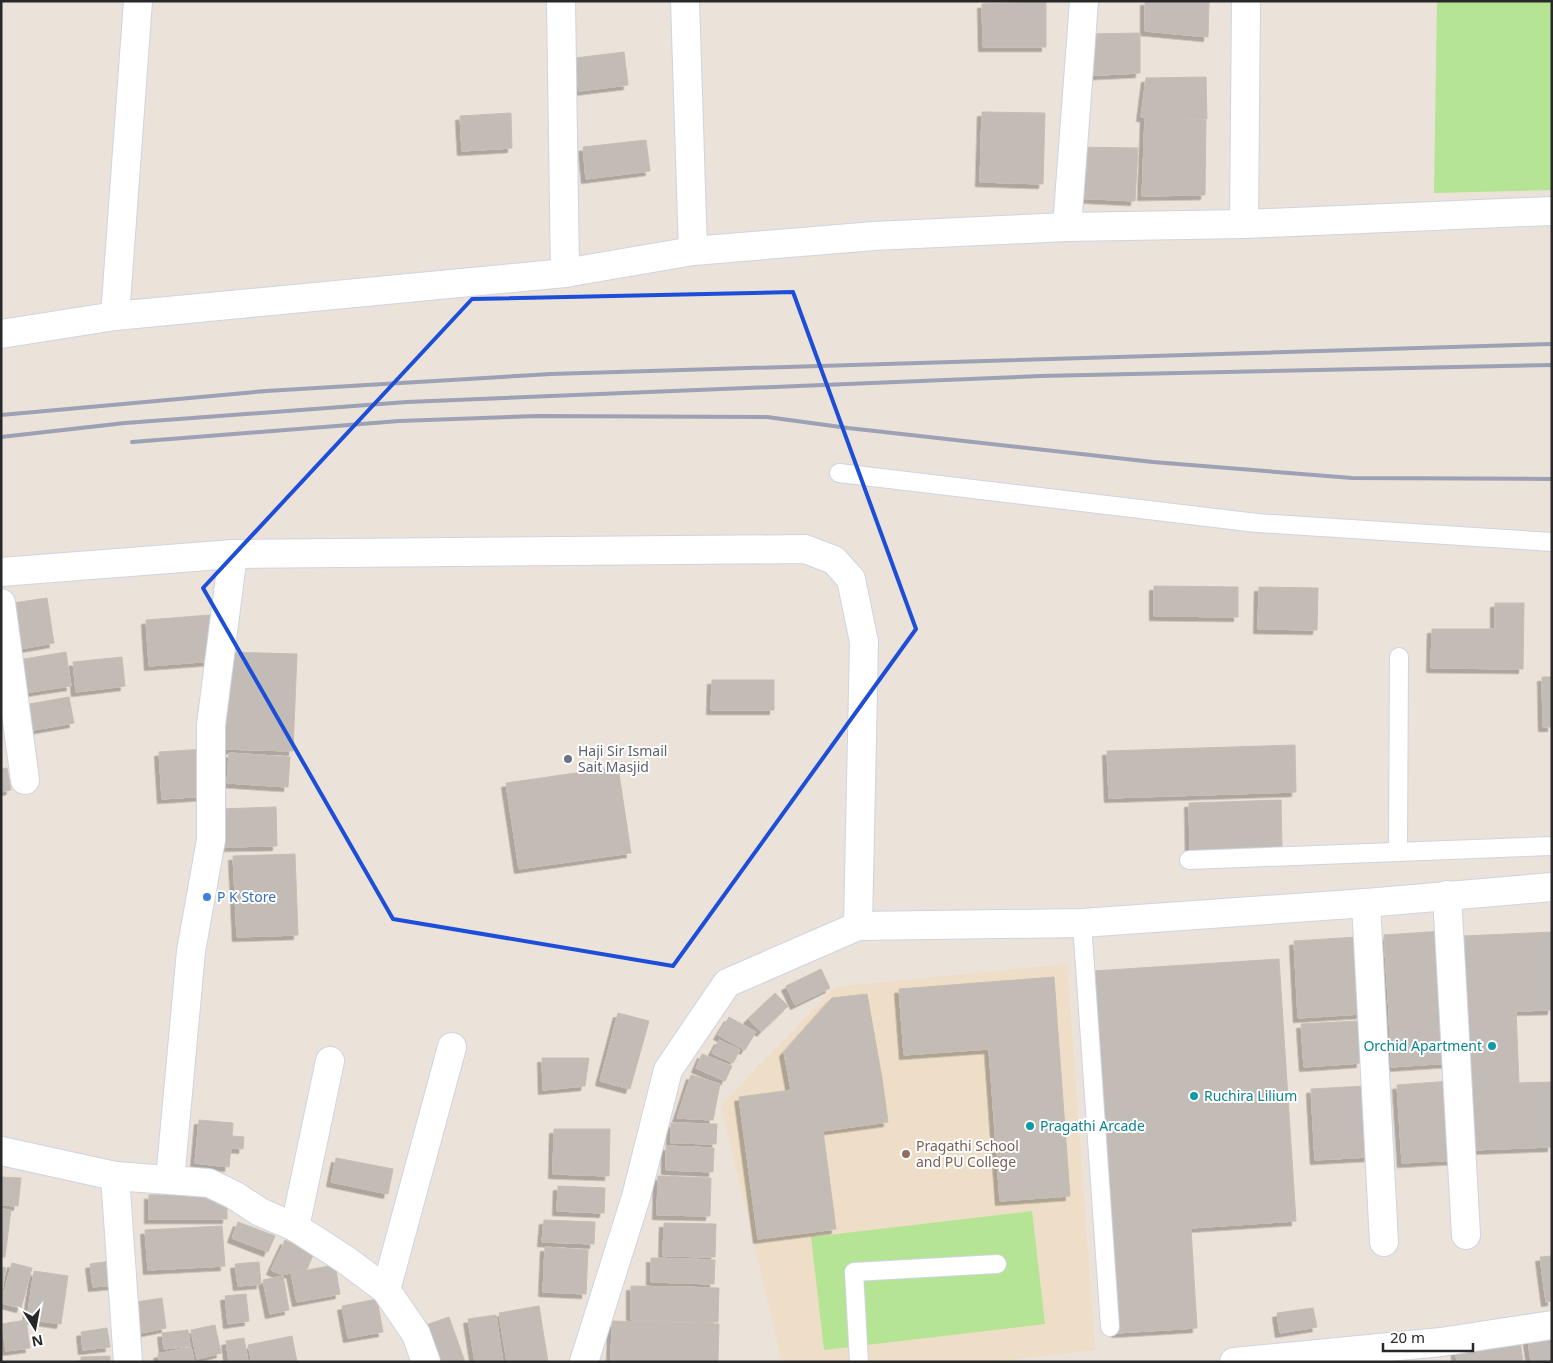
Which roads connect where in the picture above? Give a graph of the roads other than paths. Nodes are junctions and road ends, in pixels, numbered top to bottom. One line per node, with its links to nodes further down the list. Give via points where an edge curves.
1 (138, 1): 11 (street)
2 (561, 1): 10 (street)
3 (685, 1): 9 (street)
4 (1084, 1): 8 (street)
5 (1246, 1): 7 (street)
6 (1552, 211): 7 (street)
7 (1244, 224): 8 (street)
8 (1068, 227): 9 (street, via 874,236)
9 (693, 251): 10 (street)
10 (565, 273): 11 (street)
11 (114, 316): 12 (street)
12 (1, 334)
13 (839, 473): 14 (lane, via 1257,523)
14 (1552, 542)
15 (233, 554): 16 (street); 27 (street, via 805,549 834,560 851,579 864,642); 32 (street, via 211,724 211,840 191,950)
16 (1, 572)
17 (1, 604): 19 (street)
18 (1399, 657): 21 (lane)
19 (25, 780)
20 (1552, 846): 21 (lane)
21 (1398, 852): 22 (lane)
22 (1189, 860)
23 (1552, 887): 24 (street)
24 (1447, 895): 25 (street); 34 (street)
25 (1366, 903): 26 (street); 35 (street)
26 (1082, 923): 27 (street); 39 (lane)
27 (858, 926): 44 (street, via 727,983 668,1070 636,1197)
28 (452, 1047): 37 (street)
29 (330, 1061): 33 (street)
30 (1, 1151): 31 (street)
31 (115, 1176): 32 (street); 42 (street)
32 (170, 1180): 33 (street, via 209,1183 260,1212)
33 (295, 1227): 37 (street)
34 (1466, 1235)
35 (1384, 1242)
36 (997, 1264): 45 (lane, via 854,1272)
37 (386, 1290): 43 (street, via 416,1334)
38 (1552, 1325): 40 (street)
39 (1110, 1327)
40 (1441, 1352): 41 (street)
41 (1273, 1360): 46 (street)
42 (128, 1362)
43 (426, 1362)
44 (584, 1362)
45 (859, 1362)
46 (1234, 1362)

